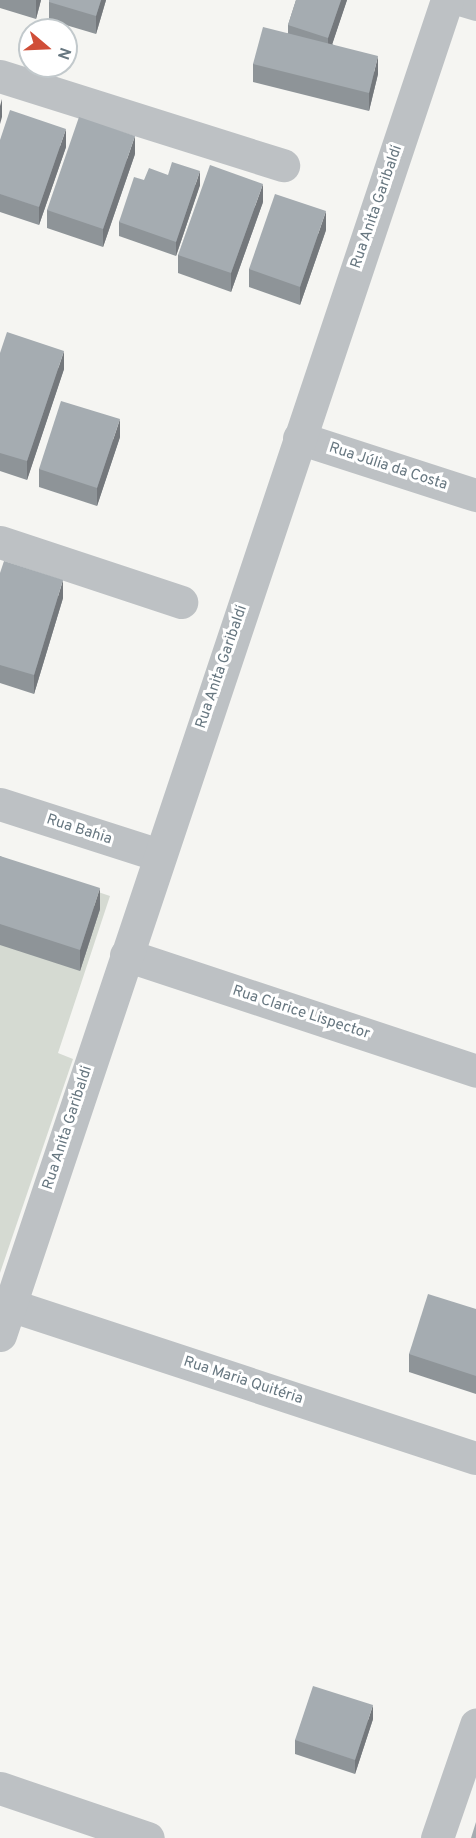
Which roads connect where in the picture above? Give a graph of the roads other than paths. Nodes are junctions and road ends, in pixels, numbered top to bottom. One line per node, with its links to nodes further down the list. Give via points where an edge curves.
1 (447, 0): 6 (street, Rua Anita Garibaldi)
2 (463, 0): 3 (street)
3 (476, 4)
4 (0, 76): 5 (street)
5 (283, 165)
6 (299, 438): 7 (street, Rua Júlia da Costa); 11 (street, Rua Anita Garibaldi)
7 (476, 495)
8 (0, 542): 9 (street)
9 (181, 602)
10 (0, 804): 11 (street, Rua Bahia)
11 (159, 855): 12 (street, Rua Anita Garibaldi)
12 (126, 955): 13 (street, Rua Clarice Lispector); 14 (street, Rua Anita Garibaldi)
13 (474, 1062)
14 (5, 1320): 15 (street, Rua Maria Quitéria)
15 (476, 1458)
16 (476, 1725): 19 (street)
17 (0, 1788): 18 (street)
18 (148, 1838)
19 (437, 1838)

